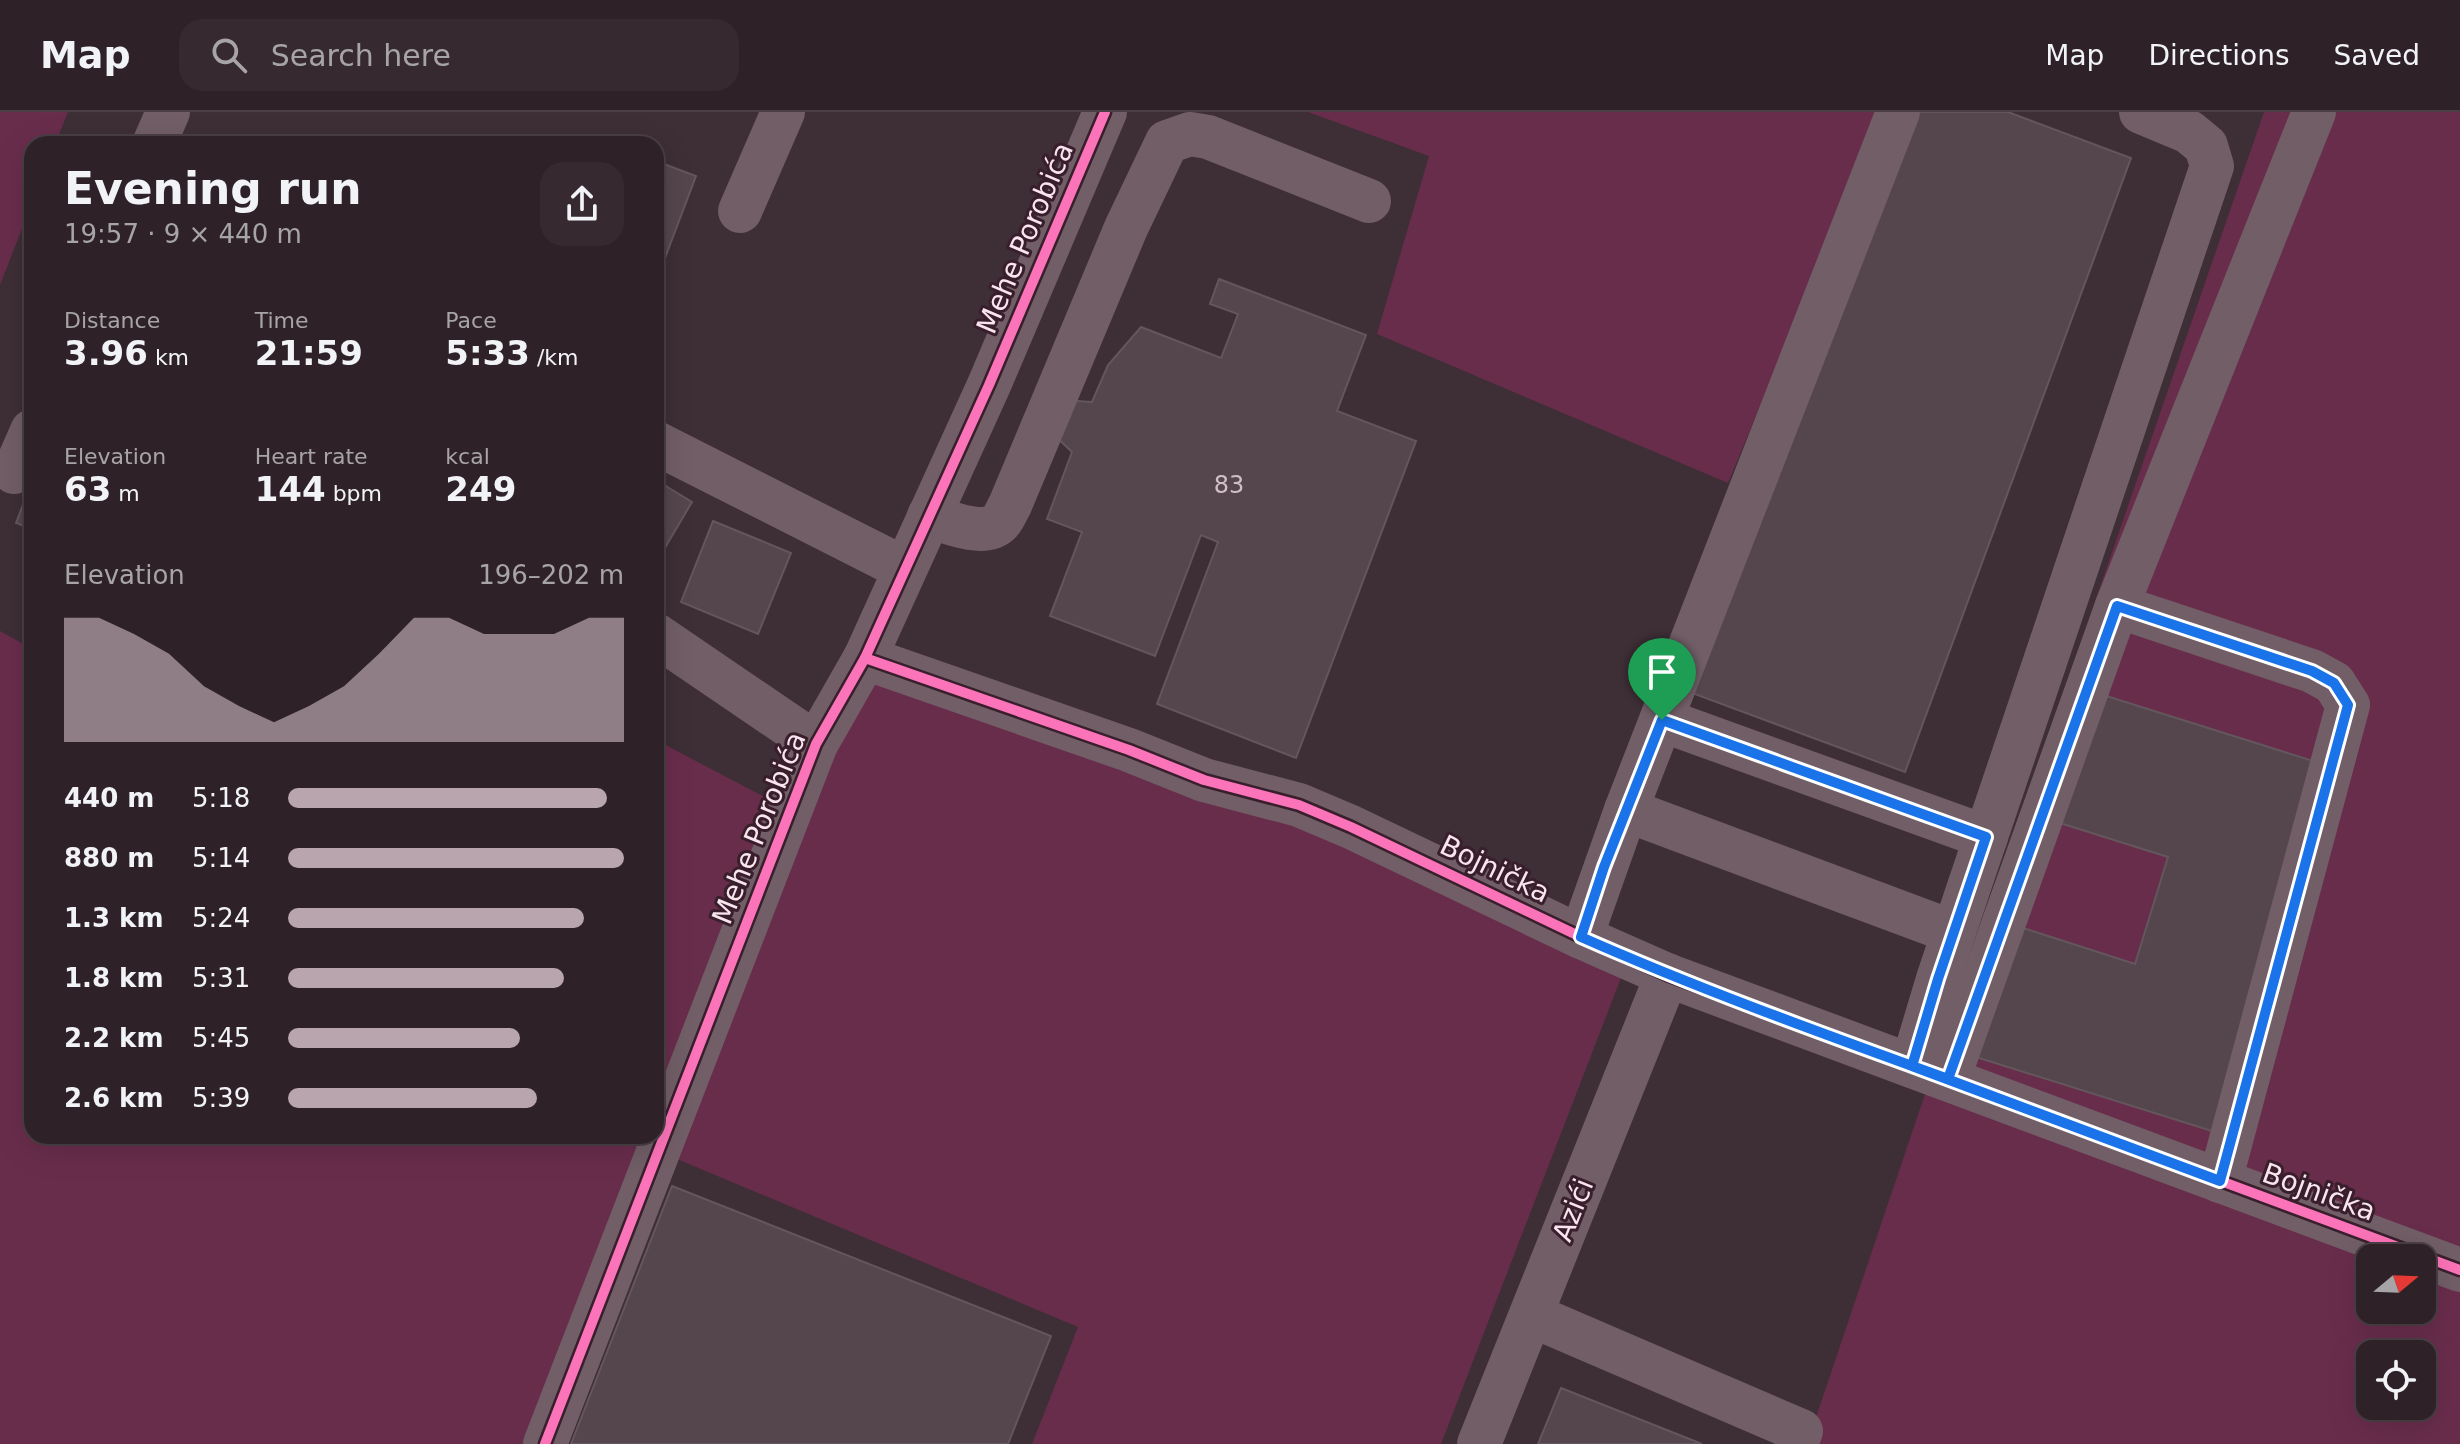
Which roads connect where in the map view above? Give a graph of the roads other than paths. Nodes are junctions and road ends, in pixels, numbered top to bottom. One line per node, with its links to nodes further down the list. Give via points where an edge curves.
1 (168, 112): 7 (street)
2 (783, 112): 10 (street)
3 (1105, 112): 8 (street, Mehe Porobića)
4 (1898, 112): 20 (street)
5 (2141, 112): 23 (street, via 2189,132 2206,146 2212,166)
6 (2314, 112): 17 (street)
7 (158, 136)
8 (1073, 184): 11 (street); 15 (street, Mehe Porobića)
9 (1369, 201): 11 (street, via 1190,134 1167,142)
10 (740, 211)
11 (1132, 217): 15 (street, via 1000,523 973,528)
12 (664, 447): 16 (street)
13 (24, 449): 14 (street)
14 (14, 472)
15 (929, 516): 16 (street, Mehe Porobića)
16 (905, 569): 19 (street, Mehe Porobića)
17 (2117, 606): 27 (street); 30 (street, via 2312,671 2334,683 2348,705)
18 (664, 640): 21 (street, Mehe Porobića)
19 (865, 658): 21 (street, Mehe Porobića); 25 (street, Bojnička, via 1204,780 1299,805)
20 (1662, 720): 22 (street); 23 (street)
21 (816, 744): 28 (street, Mehe Porobića)
22 (1626, 810): 24 (street); 25 (street)
23 (1986, 837): 24 (street)
24 (1953, 932): 27 (street)
25 (1581, 937): 26 (street, Bojnička)
26 (1667, 975): 27 (street, Bojnička); 32 (street, Azići)
27 (1930, 1073): 30 (street, Bojnička)
28 (664, 1137)
29 (661, 1144): 33 (street, Mehe Porobića)
30 (2220, 1181): 31 (street, Bojnička)
31 (2460, 1270)
32 (1531, 1315): 34 (street, Azići); 35 (street, via 1801,1431)
33 (545, 1444)
34 (1479, 1444)
35 (1796, 1444)

